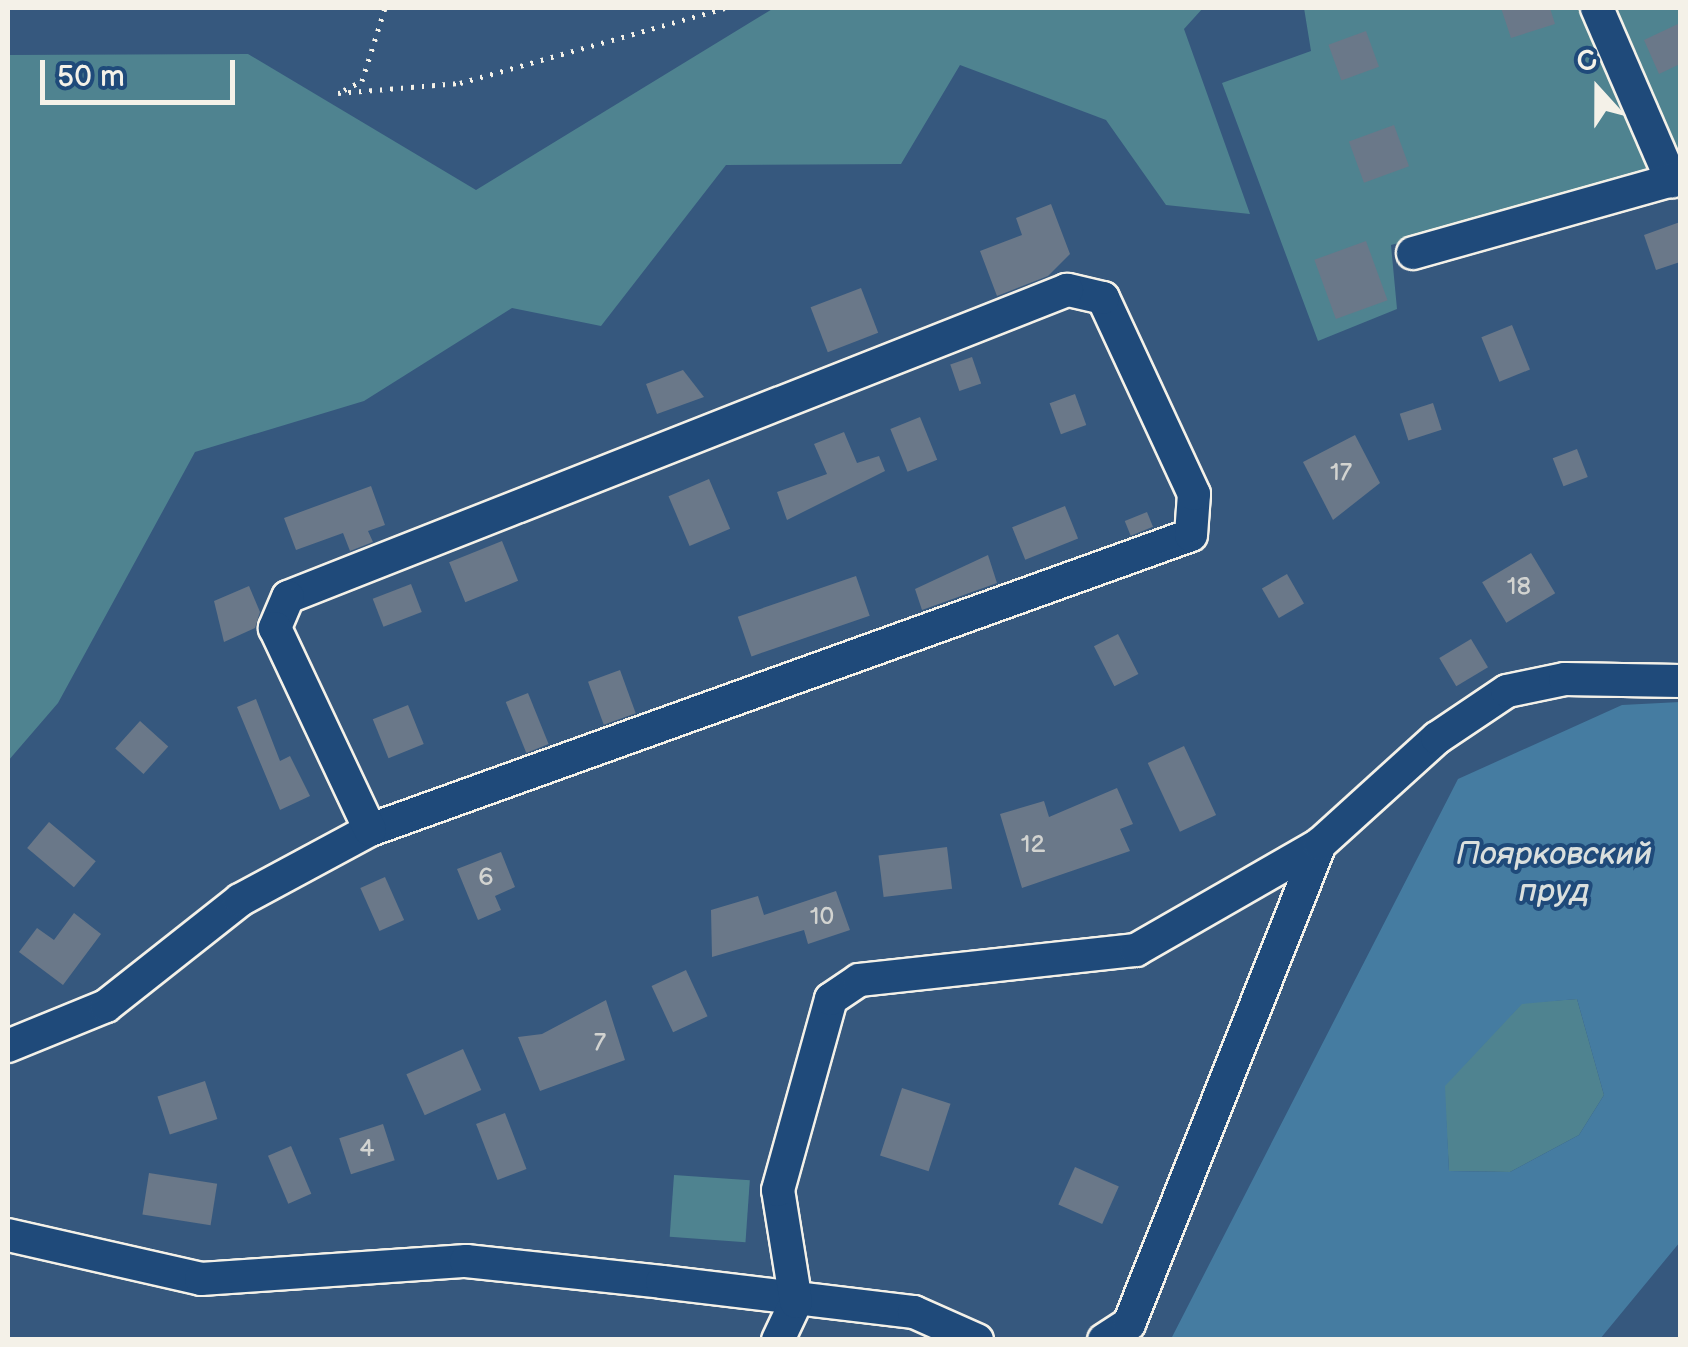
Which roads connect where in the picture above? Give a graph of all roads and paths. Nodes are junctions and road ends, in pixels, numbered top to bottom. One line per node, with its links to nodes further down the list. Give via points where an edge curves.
1 (385, 8): 2 (path, via 362,81 338,93 460,83)
2 (725, 8)
3 (1597, 8): 4 (street)
4 (1676, 180): 5 (street)
5 (1413, 253)
6 (1680, 681): 8 (street, via 1565,678 1507,691 1437,738)
7 (370, 830): 7 (street, via 1191,536 1194,494 1103,298 1068,290 288,597 275,628); 9 (street, via 240,900 106,1006)
8 (1320, 844): 11 (street, via 1136,950 860,980 831,999 778,1190); 14 (street, via 1129,1324)
9 (8, 1046)
10 (8, 1234): 11 (street, via 201,1279 466,1261)
11 (796, 1302): 12 (street); 13 (street, via 914,1312)
12 (778, 1340)
13 (977, 1340)
14 (1104, 1340)

